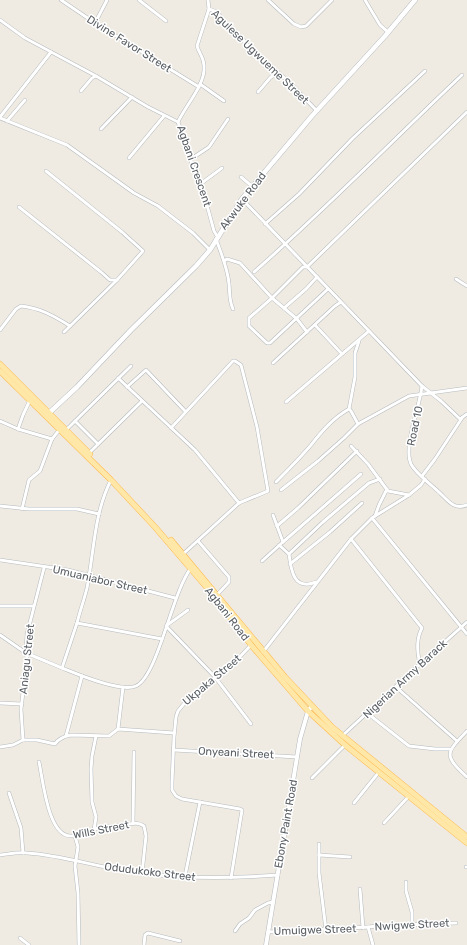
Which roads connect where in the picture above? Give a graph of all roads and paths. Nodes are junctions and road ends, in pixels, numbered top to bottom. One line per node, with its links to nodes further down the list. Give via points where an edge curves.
1 (61, 0): 12 (street, Divine Favor Street)
2 (107, 0): 12 (street)
3 (139, 0): 11 (street)
4 (268, 0): 5 (street, via 298,27 306,26)
5 (332, 0)
6 (365, 0): 13 (street)
7 (415, 0): 13 (main road, Akwuke Road)
8 (209, 1): 9 (street, Agulese Ugwueme Street)
9 (209, 9): 16 (street, Agulese Ugwueme Street, via 217,12 248,46); 19 (street, Agbani Crescent, via 197,44 205,67)
10 (0, 20): 14 (street)
11 (166, 21)
12 (95, 23): 19 (street, Divine Favor Street)
13 (388, 32): 25 (main road, Akwuke Road)
14 (51, 52): 18 (street); 28 (street)
15 (425, 71): 42 (street)
16 (277, 72): 21 (street); 25 (street, Agulese Ugwueme Street)
17 (462, 75): 44 (street)
18 (96, 76): 20 (street); 22 (street)
19 (200, 85): 24 (street, Divine Favor Street); 31 (street, Agbani Crescent)
20 (81, 91)
21 (258, 92)
22 (132, 97): 27 (street); 32 (street)
23 (26, 100): 30 (street)
24 (224, 101)
25 (317, 111): 39 (main road, Akwuke Road)
26 (467, 112): 47 (street)
27 (164, 116): 31 (street); 33 (street)
28 (0, 118): 30 (street)
29 (228, 119): 34 (street, via 209,147)
30 (7, 121): 45 (street, via 73,149 134,193 158,206)
31 (178, 122): 34 (street, Agbani Crescent)
32 (101, 129)
33 (129, 158)
34 (191, 159): 38 (street, Agbani Crescent)
35 (222, 168): 38 (street)
36 (46, 171): 51 (street, via 143,251)
37 (241, 177): 39 (street)
38 (199, 185): 43 (street, Agbani Crescent)
39 (253, 187): 40 (main road, Akwuke Road)
40 (242, 200): 42 (street); 43 (main road, Akwuke Road)
41 (19, 206): 51 (street, via 110,280)
42 (265, 224): 44 (street)
43 (217, 238): 45 (main road, Akwuke Road); 46 (street, Agbani Crescent)
44 (286, 245): 47 (street); 48 (street)
45 (210, 250): 82 (main road, Akwuke Road)
46 (224, 261): 54 (street, via 227,259 240,263); 57 (street, Agbani Crescent)
47 (307, 267): 49 (street); 54 (street, via 303,267)
48 (254, 272)
49 (316, 277): 53 (street); 56 (street)
50 (456, 279): 52 (street)
51 (117, 280): 60 (street)
52 (467, 286)
53 (328, 289): 55 (street); 58 (street)
54 (272, 298): 56 (street); 58 (street, via 250,318 249,326 267,343 270,344)
55 (340, 301): 59 (street); 62 (street)
56 (284, 308): 58 (street)
57 (233, 309)
58 (297, 319): 64 (street)
59 (315, 325): 64 (street); 66 (street)
60 (70, 326): 61 (street, via 44,311 21,306); 63 (street)
61 (0, 330)
62 (369, 331): 65 (street); 72 (street)
63 (64, 332)
64 (307, 332): 67 (street)
65 (359, 341): 66 (street); 80 (street, via 355,353)
66 (342, 354): 79 (street)
67 (273, 363)
68 (0, 364): 82 (main road, Agbani Road)
69 (130, 366): 71 (street)
70 (0, 371): 77 (main road, Agbani Road)
71 (118, 378): 73 (street); 86 (street)
72 (422, 386): 75 (street); 76 (street, Road 10)
73 (127, 387): 78 (street); 81 (street, via 146,370)
74 (467, 388): 75 (street)
75 (432, 394): 76 (street); 84 (street, via 458,418)
76 (422, 395): 87 (street, via 409,396); 98 (street, Road 10, via 409,452 412,465)
77 (30, 400): 82 (main road, Agbani Road); 89 (street)
78 (142, 401): 88 (street); 93 (street)
79 (286, 402)
80 (349, 409): 87 (street); 101 (street, via 325,428)
81 (185, 411): 88 (street); 105 (street, via 233,361 241,365 257,427 268,488 266,492)
82 (48, 414): 90 (main road, Agbani Road); 91 (main road, Agbani Road)
83 (467, 414): 84 (street)
84 (462, 418): 98 (street)
85 (0, 421): 89 (street)
86 (75, 421): 91 (street); 93 (street)
87 (358, 424): 103 (street, via 318,461)
88 (170, 428): 105 (street, via 195,450)
89 (18, 429): 92 (street)
90 (60, 429): 92 (street); 96 (main road, Agbani Road)
91 (66, 430): 96 (main road, Agbani Road)
92 (52, 439): 109 (street, via 40,471 29,480)
93 (98, 444): 96 (street)
94 (351, 446): 95 (street)
95 (357, 451): 99 (street); 113 (street)
96 (88, 454): 100 (main road, Agbani Road); 119 (main road, Agbani Road, via 136,501)
97 (361, 474): 116 (street)
98 (423, 478): 104 (street, via 421,484); 107 (street, Road 10, via 451,504 460,507)
99 (380, 479): 102 (street); 118 (street, via 369,483)
100 (111, 480): 110 (street); 119 (main road, Agbani Road)
101 (276, 482)
102 (387, 489): 104 (street); 112 (street)
103 (281, 490)
104 (409, 495): 112 (street)
105 (239, 503): 115 (street)
106 (362, 503): 122 (street)
107 (467, 505)
108 (0, 506): 109 (street)
109 (22, 509): 110 (street, via 77,509)
110 (99, 514): 125 (street)
111 (274, 515): 113 (street)
112 (373, 517): 114 (street); 135 (street)
113 (277, 526): 116 (street)
114 (350, 539): 126 (street); 142 (street, via 422,628 418,642)
115 (198, 541): 119 (street); 127 (street, via 229,576 229,582)
116 (283, 542): 117 (street)
117 (279, 545): 118 (street); 121 (street)
118 (289, 554): 122 (street)
119 (181, 555): 123 (main road, Agbani Road)
120 (0, 560): 124 (street, Umuaniabor Street)
121 (262, 561)
122 (290, 564): 126 (street, via 296,580 310,584)
123 (191, 567): 127 (main road, Agbani Road); 128 (street)
124 (44, 568): 125 (street, Umuaniabor Street, via 68,570); 130 (street, Aniagu Street)
125 (88, 576): 128 (street, Umuaniabor Street); 133 (street)
126 (316, 582): 141 (street)
127 (216, 596): 139 (main road, Agbani Road); 141 (main road, Agbani Road)
128 (175, 598): 134 (street)
129 (0, 606): 130 (street)
130 (33, 606): 140 (street, Aniagu Street)
131 (188, 610): 134 (street)
132 (467, 622): 135 (street, Nigerian Army Barack)
133 (77, 623): 138 (street); 143 (street)
134 (166, 626): 138 (street); 145 (street)
135 (461, 627): 137 (street); 142 (street, Nigerian Army Barack)
136 (0, 634): 140 (street)
137 (467, 634)
138 (162, 639): 146 (street, via 153,664 143,679 136,686)
139 (252, 645): 141 (main road, Agbani Road); 145 (street, Ukpaka Street)
140 (26, 653): 143 (street); 149 (street, Aniagu Street)
141 (261, 653): 150 (main road, Agbani Road); 151 (main road, Agbani Road)
142 (420, 664): 147 (street, Nigerian Army Barack)
143 (62, 668): 144 (street)
144 (82, 676): 146 (street, via 103,684); 159 (street)
145 (215, 677): 153 (street); 156 (street, Ukpaka Street, via 180,707 176,714)
146 (123, 687): 154 (street)
147 (396, 687): 152 (street, Nigerian Army Barack); 161 (street)
148 (0, 703): 149 (street, Aniagu Street)
149 (22, 704): 160 (street, Aniagu Street)
150 (312, 706): 151 (street, Ebony Paint Road); 158 (main road, Agbani Road)
151 (308, 711): 162 (main road, Agbani Road); 167 (street, Ebony Paint Road)
152 (367, 713): 158 (street, Nigerian Army Barack); 164 (street, via 409,746)
153 (251, 724)
154 (118, 728): 156 (street); 157 (street, via 109,736)
155 (467, 731): 161 (street)
156 (174, 733): 165 (street, Ukpaka Street)
157 (96, 736): 159 (street); 178 (street, via 91,769 92,802 96,816)
158 (342, 736): 180 (main road, Agbani Road)
159 (66, 737): 160 (street, via 53,744)
160 (23, 740): 163 (street)
161 (457, 741): 164 (street)
162 (345, 745): 169 (main road, Agbani Road); 170 (street)
163 (0, 747)
164 (450, 749): 171 (street, via 452,761)
165 (174, 750): 167 (street, Onyeani Street); 174 (street, Ukpaka Street, via 173,792 178,798)
166 (134, 752): 176 (street)
167 (298, 757): 189 (street, Ebony Paint Road)
168 (39, 762): 179 (street, Wills Street, via 55,825 64,834)
169 (379, 772): 173 (main road, Agbani Road); 175 (street)
170 (312, 778)
171 (467, 778)
172 (10, 793): 183 (street, via 21,828)
173 (409, 796): 177 (street); 181 (main road, Agbani Road)
174 (200, 802): 190 (street); 191 (street, Ukpaka Street, via 242,810)
175 (354, 803)
176 (132, 823): 178 (street, Wills Street); 188 (street, Wills Street, via 142,825 146,832)
177 (384, 823)
178 (94, 830): 179 (street, Wills Street)
179 (76, 836): 187 (street)
180 (467, 837)
181 (467, 843)
182 (319, 844): 185 (street)
183 (24, 853): 184 (street, Odudukoko Street); 187 (street, Odudukoko Street)
184 (0, 855)
185 (319, 855): 186 (street); 199 (street)
186 (350, 857)
187 (76, 861): 188 (street, Odudukoko Street); 205 (street)
188 (142, 873): 190 (street, Odudukoko Street)
189 (278, 875): 191 (street, Odudukoko Street); 194 (street, Ebony Paint Road)
190 (185, 876): 191 (street, Odudukoko Street)
191 (231, 878)
192 (406, 882): 196 (street)
193 (360, 889): 198 (street)
194 (273, 902): 200 (street, via 255,910); 201 (street, Ebony Paint Road)
195 (456, 923): 196 (street, Nwigwe Street)
196 (412, 924): 197 (street, Nwigwe Street)
197 (368, 927): 198 (street, Umuigwe Street); 208 (street, Umuigwe Street)
198 (363, 928): 199 (street, Umuigwe Street)
199 (326, 930): 201 (street, Umuigwe Street)
200 (235, 931)
201 (268, 932): 207 (street, Ebony Paint Road)
202 (20, 938): 204 (street)
203 (180, 941): 206 (street, via 148,933 145,935)
204 (29, 945)
205 (79, 945)
206 (144, 945)
207 (266, 945)
208 (373, 945)

